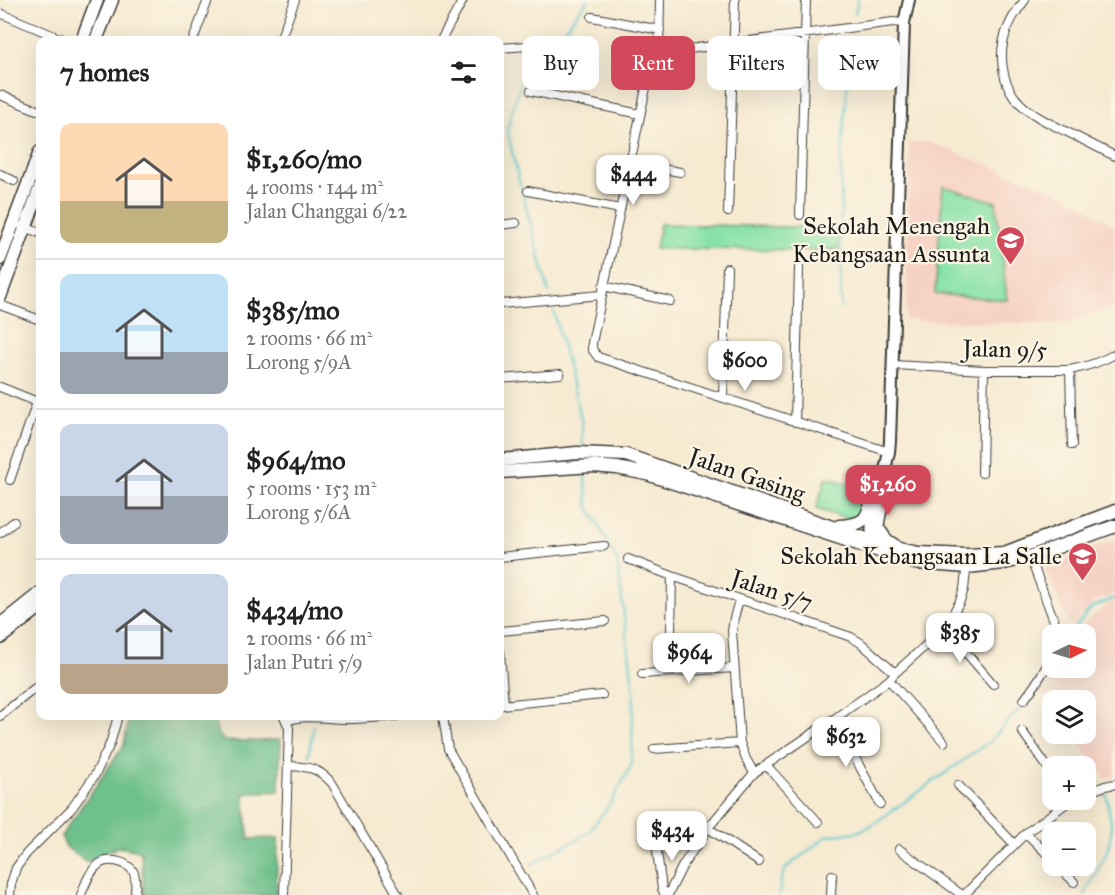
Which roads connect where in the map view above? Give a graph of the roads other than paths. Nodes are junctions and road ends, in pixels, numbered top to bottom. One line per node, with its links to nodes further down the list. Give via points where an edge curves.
1 (97, 0): 17 (main road)
2 (112, 0): 18 (main road)
3 (208, 0): 19 (street)
4 (295, 0): 20 (street)
5 (464, 0): 21 (street)
6 (660, 0): 14 (street)
7 (735, 0): 23 (street)
8 (806, 0): 15 (street)
9 (909, 0): 13 (street)
10 (1025, 0): 33 (street, via 1005,32 1002,48 1003,70 1013,96 1035,116)
11 (0, 13): 16 (street)
12 (592, 17): 14 (street)
13 (904, 23): 15 (street); 59 (street)
14 (660, 30): 22 (street)
15 (806, 33): 24 (street); 43 (street)
16 (55, 36)
17 (84, 36)
18 (98, 36)
19 (194, 36)
20 (282, 36)
21 (443, 36)
22 (660, 36)
23 (734, 36)
24 (784, 36)
25 (522, 46): 26 (street)
26 (504, 48)
27 (645, 90): 32 (street)
28 (732, 90): 42 (street)
29 (531, 91): 32 (street)
30 (0, 95): 31 (street)
31 (36, 110)
32 (640, 114): 34 (street)
33 (1115, 156)
34 (630, 163): 36 (street); 41 (street)
35 (36, 166): 46 (main road)
36 (680, 172)
37 (0, 174): 38 (street)
38 (14, 181)
39 (528, 191): 41 (street)
40 (36, 195): 46 (main road)
41 (620, 209): 51 (street)
42 (728, 212)
43 (801, 215)
44 (516, 223): 45 (street)
45 (504, 224)
46 (19, 225): 47 (street); 48 (main road); 53 (main road)
47 (36, 231)
48 (0, 259)
49 (727, 268): 65 (street)
50 (799, 268): 68 (street)
51 (603, 286): 52 (street); 54 (street)
52 (601, 296): 55 (street); 65 (street, via 592,343 598,357)
53 (0, 297)
54 (670, 301)
55 (504, 304)
56 (0, 305): 57 (street)
57 (36, 318)
58 (1115, 354): 61 (street, Jalan 9/5)
59 (892, 365): 60 (street, Jalan 9/5); 70 (street)
60 (984, 370): 61 (street, Jalan 9/5); 73 (street)
61 (1070, 370): 69 (street)
62 (560, 374): 63 (street)
63 (504, 379)
64 (0, 387): 66 (street)
65 (723, 398): 68 (street)
66 (36, 402)
67 (36, 411): 74 (street)
68 (795, 422): 70 (street)
69 (1072, 445)
70 (889, 452): 75 (street)
71 (504, 460): 79 (main road, Jalan Gasing, via 577,453 626,455)
72 (504, 471): 82 (main road, Jalan Gasing, via 593,466 647,474)
73 (982, 472)
74 (10, 480)
75 (881, 488): 79 (main road, via 861,522); 82 (street, via 873,518); 83 (main road, via 878,528 886,540)
76 (1115, 511): 87 (main road, Jalan Gasing, via 1004,553)
77 (14, 522): 80 (street)
78 (1115, 526): 85 (main road, Jalan Gasing)
79 (832, 527): 82 (main road, Jalan Gasing)
80 (0, 533)
81 (604, 546): 84 (street)
82 (875, 546): 83 (main road, Jalan Gasing); 87 (main road, Jalan Gasing, via 915,563)
83 (900, 549): 87 (main road, Jalan Gasing)
84 (504, 557)
85 (1030, 557): 87 (main road, Jalan Gasing, via 1004,563); 93 (street)
86 (628, 559): 88 (street, Jalan 5/7)
87 (967, 561): 95 (street, via 960,602)
88 (672, 576): 90 (street, Jalan 5/7); 97 (street)
89 (36, 596): 94 (main road)
90 (739, 600): 99 (street, via 732,631); 100 (street, Jalan 5/7, via 851,637)
91 (36, 610): 98 (main road)
92 (605, 621): 96 (street)
93 (1055, 624)
94 (0, 625)
95 (945, 628): 100 (street); 104 (street)
96 (504, 631)
97 (671, 633)
98 (0, 638)
99 (734, 668): 101 (street); 116 (street)
100 (895, 673): 103 (street)
101 (642, 674)
102 (1042, 674): 107 (street)
103 (889, 680): 113 (street); 115 (street)
104 (993, 684)
105 (36, 687): 109 (street)
106 (602, 695): 108 (street)
107 (1024, 700)
108 (504, 705)
109 (0, 716)
110 (117, 720): 139 (street, via 95,774 72,808 16,868)
111 (287, 720): 120 (street)
112 (444, 720): 144 (street, via 448,749)
113 (834, 720): 119 (street); 125 (street)
114 (1022, 731): 118 (street)
115 (944, 742)
116 (740, 743): 117 (street); 121 (street)
117 (654, 749)
118 (1042, 759)
119 (766, 765): 121 (street); 127 (street)
120 (288, 766): 142 (street); 143 (street, via 311,767 332,783)
121 (754, 773): 128 (street)
122 (1115, 784): 124 (street)
123 (958, 785): 131 (street)
124 (1096, 790)
125 (880, 804)
126 (1057, 810): 129 (street)
127 (818, 822)
128 (708, 828): 134 (street); 145 (street)
129 (1026, 833): 131 (street); 133 (street)
130 (656, 836): 145 (street, via 662,889)
131 (1014, 844): 138 (street)
132 (899, 849): 138 (street)
133 (1042, 849)
134 (759, 862)
135 (832, 874): 146 (street)
136 (1068, 876): 137 (street)
137 (1074, 882)
138 (966, 894)
139 (10, 895)
140 (81, 895): 141 (street, via 98,865 112,861 126,864 133,871)
141 (135, 895)
142 (284, 895)
143 (398, 895)
144 (533, 895)
145 (667, 895)
146 (831, 895)

